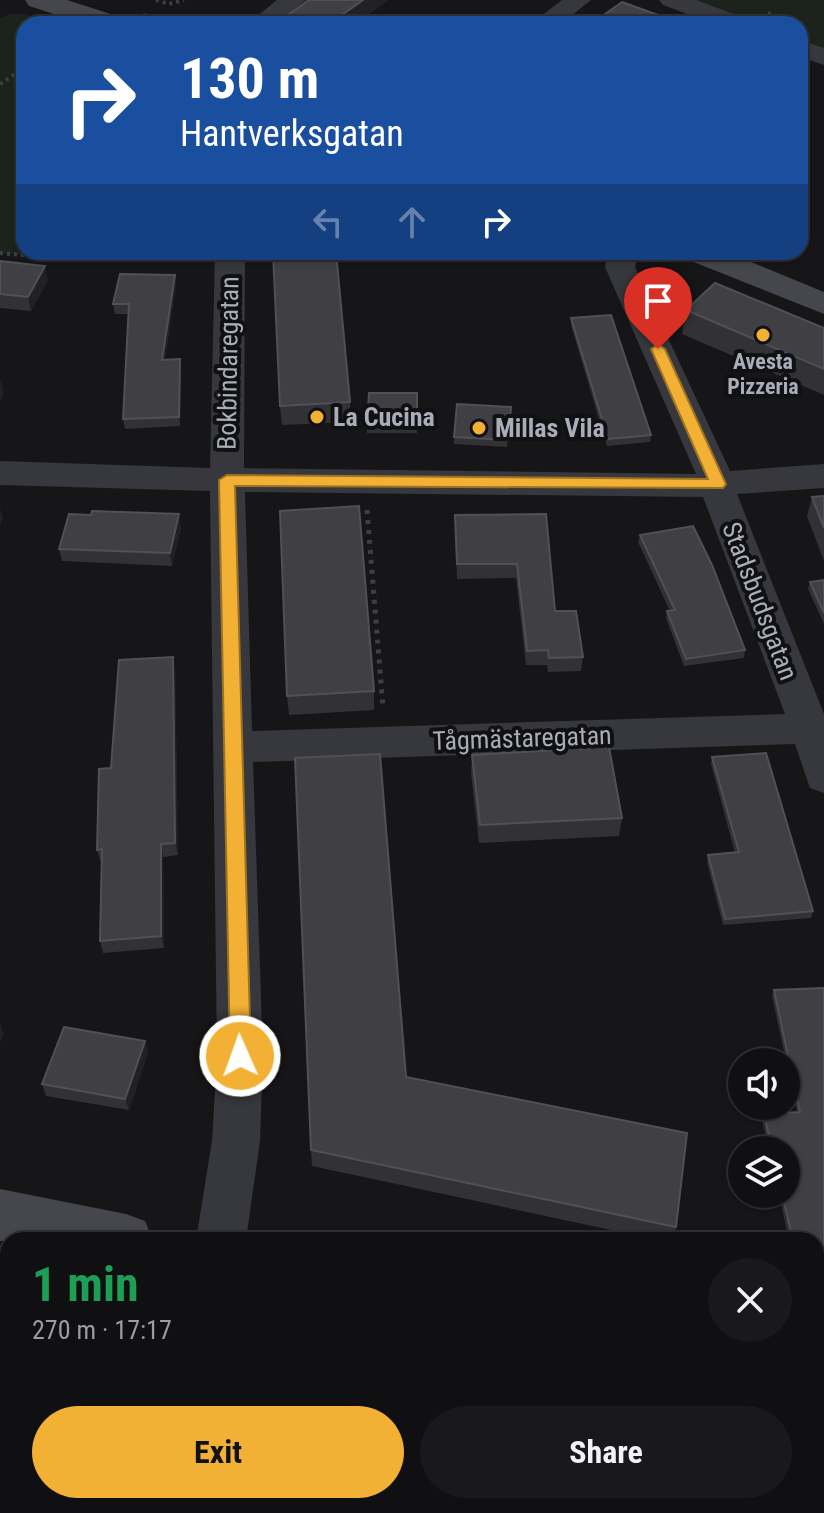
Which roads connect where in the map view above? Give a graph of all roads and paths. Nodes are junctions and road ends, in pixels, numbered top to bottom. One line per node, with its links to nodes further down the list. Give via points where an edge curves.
1 (39, 0): 7 (street)
2 (156, 0): 3 (path)
3 (184, 0)
4 (293, 0): 8 (street)
5 (578, 0): 9 (street)
6 (672, 0): 10 (street)
7 (88, 16)
8 (271, 16)
9 (555, 16)
10 (716, 16)
11 (230, 260): 17 (street, Bokbindaregatan)
12 (621, 260): 19 (street, Stadsbudsgatan, via 620,267)
13 (717, 260): 14 (street)
14 (824, 304)
15 (0, 473): 17 (street)
16 (824, 476): 19 (street)
17 (227, 480): 18 (street); 22 (street, Bokbindaregatan)
18 (364, 481): 19 (street); 21 (path)
19 (718, 484): 20 (street, Stadsbudsgatan)
20 (810, 728): 21 (street, Tågmästaregatan); 23 (street, Stadsbudsgatan)
21 (386, 743): 22 (street, Tågmästaregatan)
22 (233, 747): 26 (street, Bokbindaregatan, via 240,1056 236,1141)
23 (824, 777)
24 (0, 1215): 25 (street)
25 (86, 1232)
26 (222, 1232)

